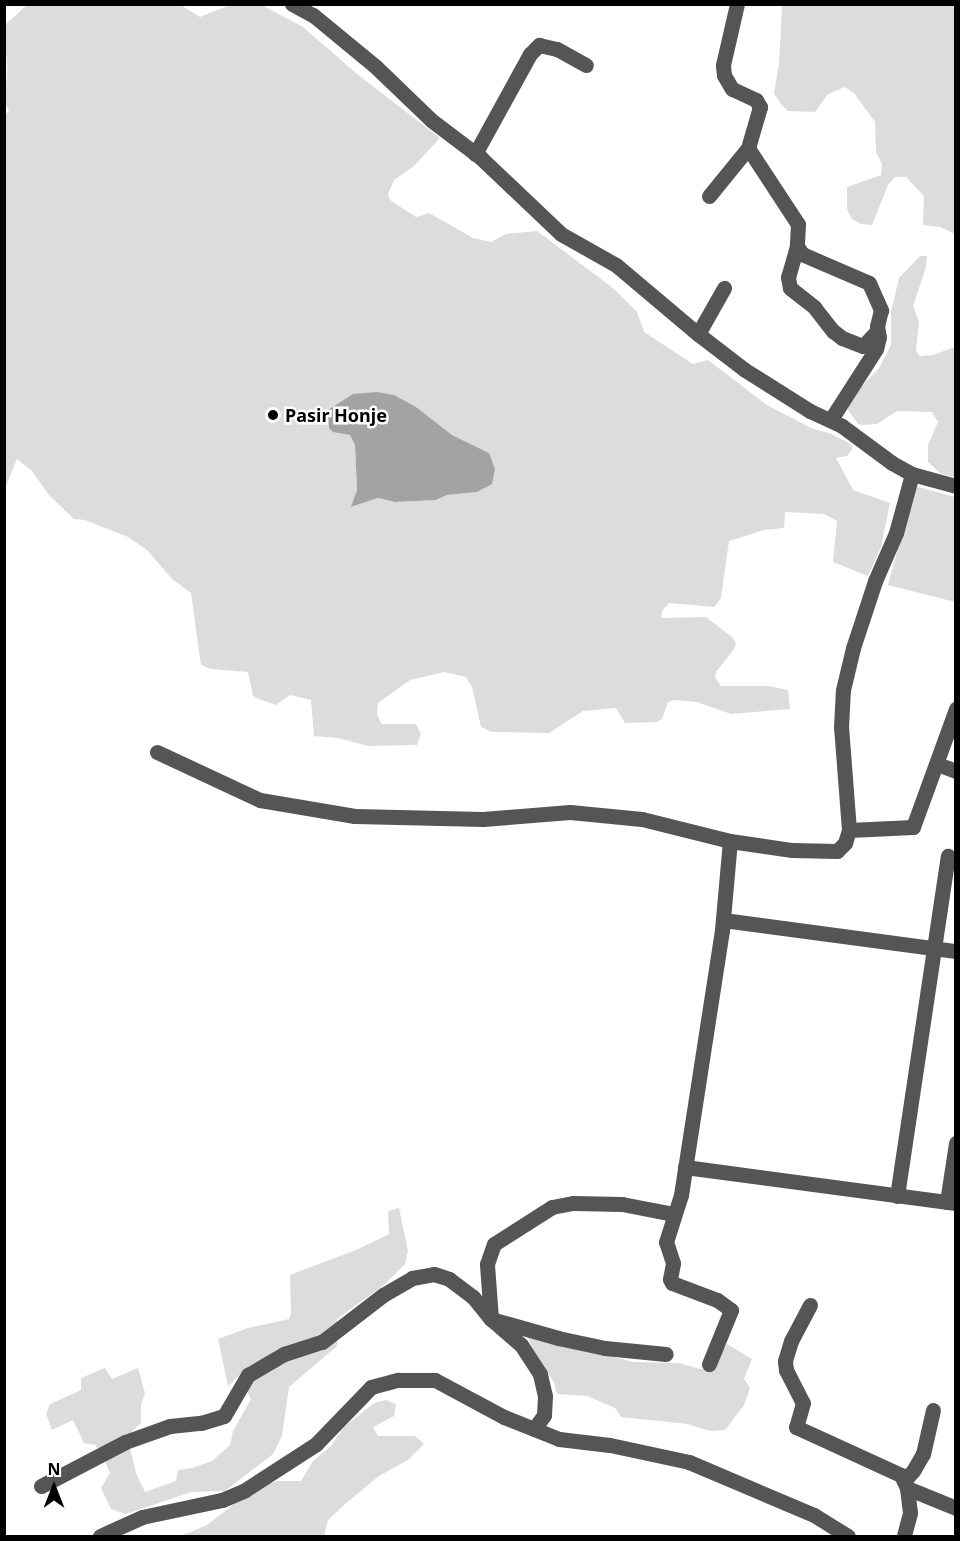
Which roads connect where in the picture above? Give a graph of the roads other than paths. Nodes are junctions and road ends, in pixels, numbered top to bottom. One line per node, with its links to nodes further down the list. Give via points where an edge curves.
1 (292, 4): 5 (street, via 313,15)
2 (737, 4): 4 (street, via 723,65 732,89 759,102)
3 (586, 65): 5 (street, via 557,49 539,45 530,54)
4 (748, 148): 6 (street); 7 (street, via 796,220)
5 (475, 154): 10 (street, via 561,234 615,265)
6 (709, 196)
7 (797, 246): 9 (street, via 802,254 872,286 880,310); 9 (street, via 789,269 790,288 843,338 862,346)
8 (724, 288): 10 (street)
9 (877, 331): 11 (street, via 879,337 870,360)
10 (698, 334): 11 (street, via 745,370 810,411)
11 (831, 419): 12 (street)
12 (912, 474): 13 (street); 18 (street, via 896,533 852,648 843,690 841,727)
13 (956, 486)
14 (956, 709): 16 (street)
15 (157, 752): 19 (street, via 260,800 355,816 483,819 570,812 642,819)
16 (937, 764): 17 (street); 18 (street, via 928,779 914,827)
17 (956, 771)
18 (849, 831): 19 (street, via 845,843 837,851 829,852)
19 (730, 840): 21 (street)
20 (948, 856): 22 (street)
21 (723, 920): 22 (street); 25 (street)
22 (933, 948): 23 (street); 26 (street)
23 (956, 951)
24 (956, 1143): 27 (street)
25 (685, 1167): 26 (street); 28 (street)
26 (897, 1196): 27 (street)
27 (951, 1203)
28 (674, 1214): 30 (street, via 622,1204 573,1203 552,1207 528,1220 494,1244 487,1264); 32 (street, via 666,1242 673,1263 670,1281 717,1300 731,1310)
29 (810, 1305): 35 (street, via 785,1361 789,1378 803,1403 796,1427 894,1470)
30 (491, 1318): 31 (street, via 605,1348); 34 (street, via 521,1345 540,1374 544,1415); 36 (street, via 473,1297 449,1279 434,1274 412,1278 322,1342 284,1354 248,1375 224,1416 201,1424 170,1426 125,1442)
31 (666, 1354)
32 (709, 1364)
33 (933, 1410): 35 (street, via 923,1454)
34 (534, 1429): 38 (street, via 435,1380 398,1380 370,1387 316,1444 245,1490 222,1500 142,1517); 39 (street, via 560,1439 689,1462 814,1515)
35 (906, 1484): 37 (street); 40 (street, via 910,1520)
36 (41, 1486)
37 (956, 1508)
38 (100, 1536)
39 (848, 1536)
40 (904, 1536)

